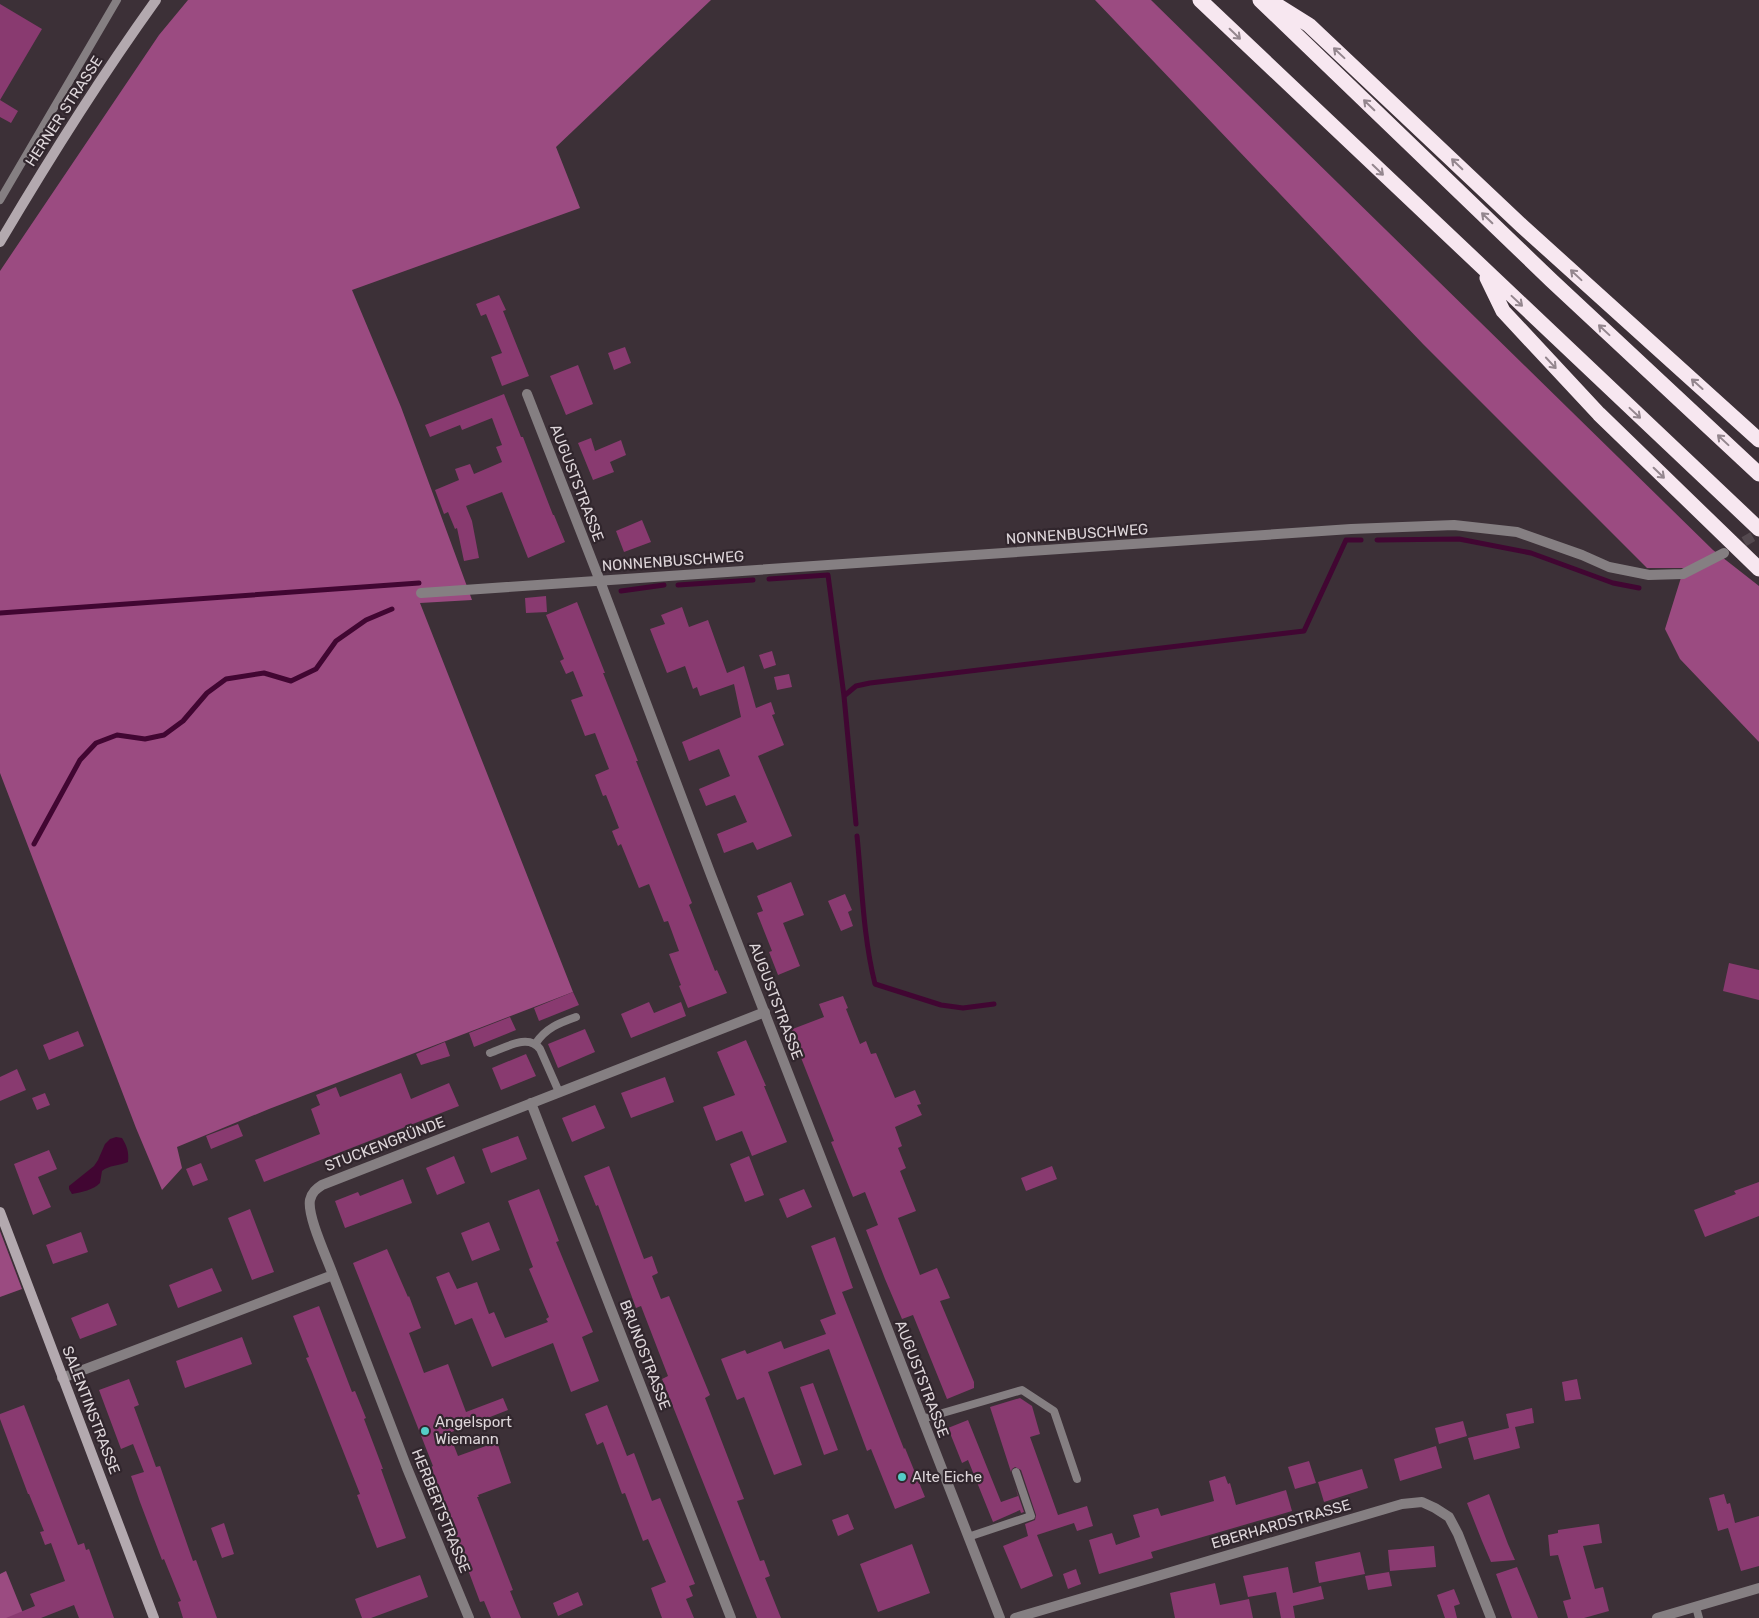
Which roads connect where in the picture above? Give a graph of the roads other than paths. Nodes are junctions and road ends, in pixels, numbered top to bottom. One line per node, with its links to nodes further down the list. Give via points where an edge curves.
1 (117, 0): 6 (lane)
2 (156, 0): 7 (street, HERNER STRASSE, via 40,175)
3 (1200, 0): 8 (highway, one-way to 8)
4 (1260, 0): 11 (highway, one-way to 4, via 1551,280)
5 (1267, 0): 10 (highway, one-way to 5, via 1522,226 1309,25)
6 (0, 200)
7 (0, 242)
8 (1481, 268): 12 (highway, one-way to 12); 14 (highway, one-way to 14, via 1503,311 1599,414)
9 (526, 394): 15 (street, AUGUSTSTRASSE)
10 (1759, 440)
11 (1759, 474)
12 (1759, 529)
13 (1724, 553): 15 (street, NONNENBUSCHWEG, via 1683,574 1649,575 1609,567 1518,532 1454,525 1351,529)
14 (1759, 570)
15 (600, 581): 16 (street, NONNENBUSCHWEG); 17 (street, AUGUSTSTRASSE)
16 (420, 593)
17 (765, 1012): 21 (street, STUCKENGRÜNDE); 26 (street, AUGUSTSTRASSE)
18 (576, 1017): 19 (lane, via 549,1028)
19 (536, 1043): 20 (lane, via 521,1042); 21 (lane)
20 (490, 1053)
21 (559, 1092): 22 (street, STUCKENGRÜNDE)
22 (531, 1103): 24 (street, STUCKENGRÜNDE, via 322,1185 310,1201 310,1214); 34 (street, BRUNOSTRASSE)
23 (0, 1212): 25 (street, SALENTINSTRASSE)
24 (333, 1275): 25 (street); 33 (street, HERBERTSTRASSE)
25 (62, 1378): 32 (street, SALENTINSTRASSE)
26 (922, 1419): 28 (lane, via 1022,1390 1054,1411); 29 (street, AUGUSTSTRASSE)
27 (1016, 1472): 29 (lane, via 1031,1516)
28 (1078, 1480)
29 (968, 1537): 35 (street, AUGUSTSTRASSE)
30 (1759, 1588): 31 (street)
31 (1696, 1606): 38 (street); 39 (lane)
32 (154, 1618)
33 (469, 1618)
34 (731, 1618)
35 (1000, 1618)
36 (1015, 1618): 37 (street, EBERHARDSTRASSE, via 1402,1504 1422,1502 1449,1518)
37 (1491, 1618)
38 (1657, 1618)
39 (1699, 1618)

